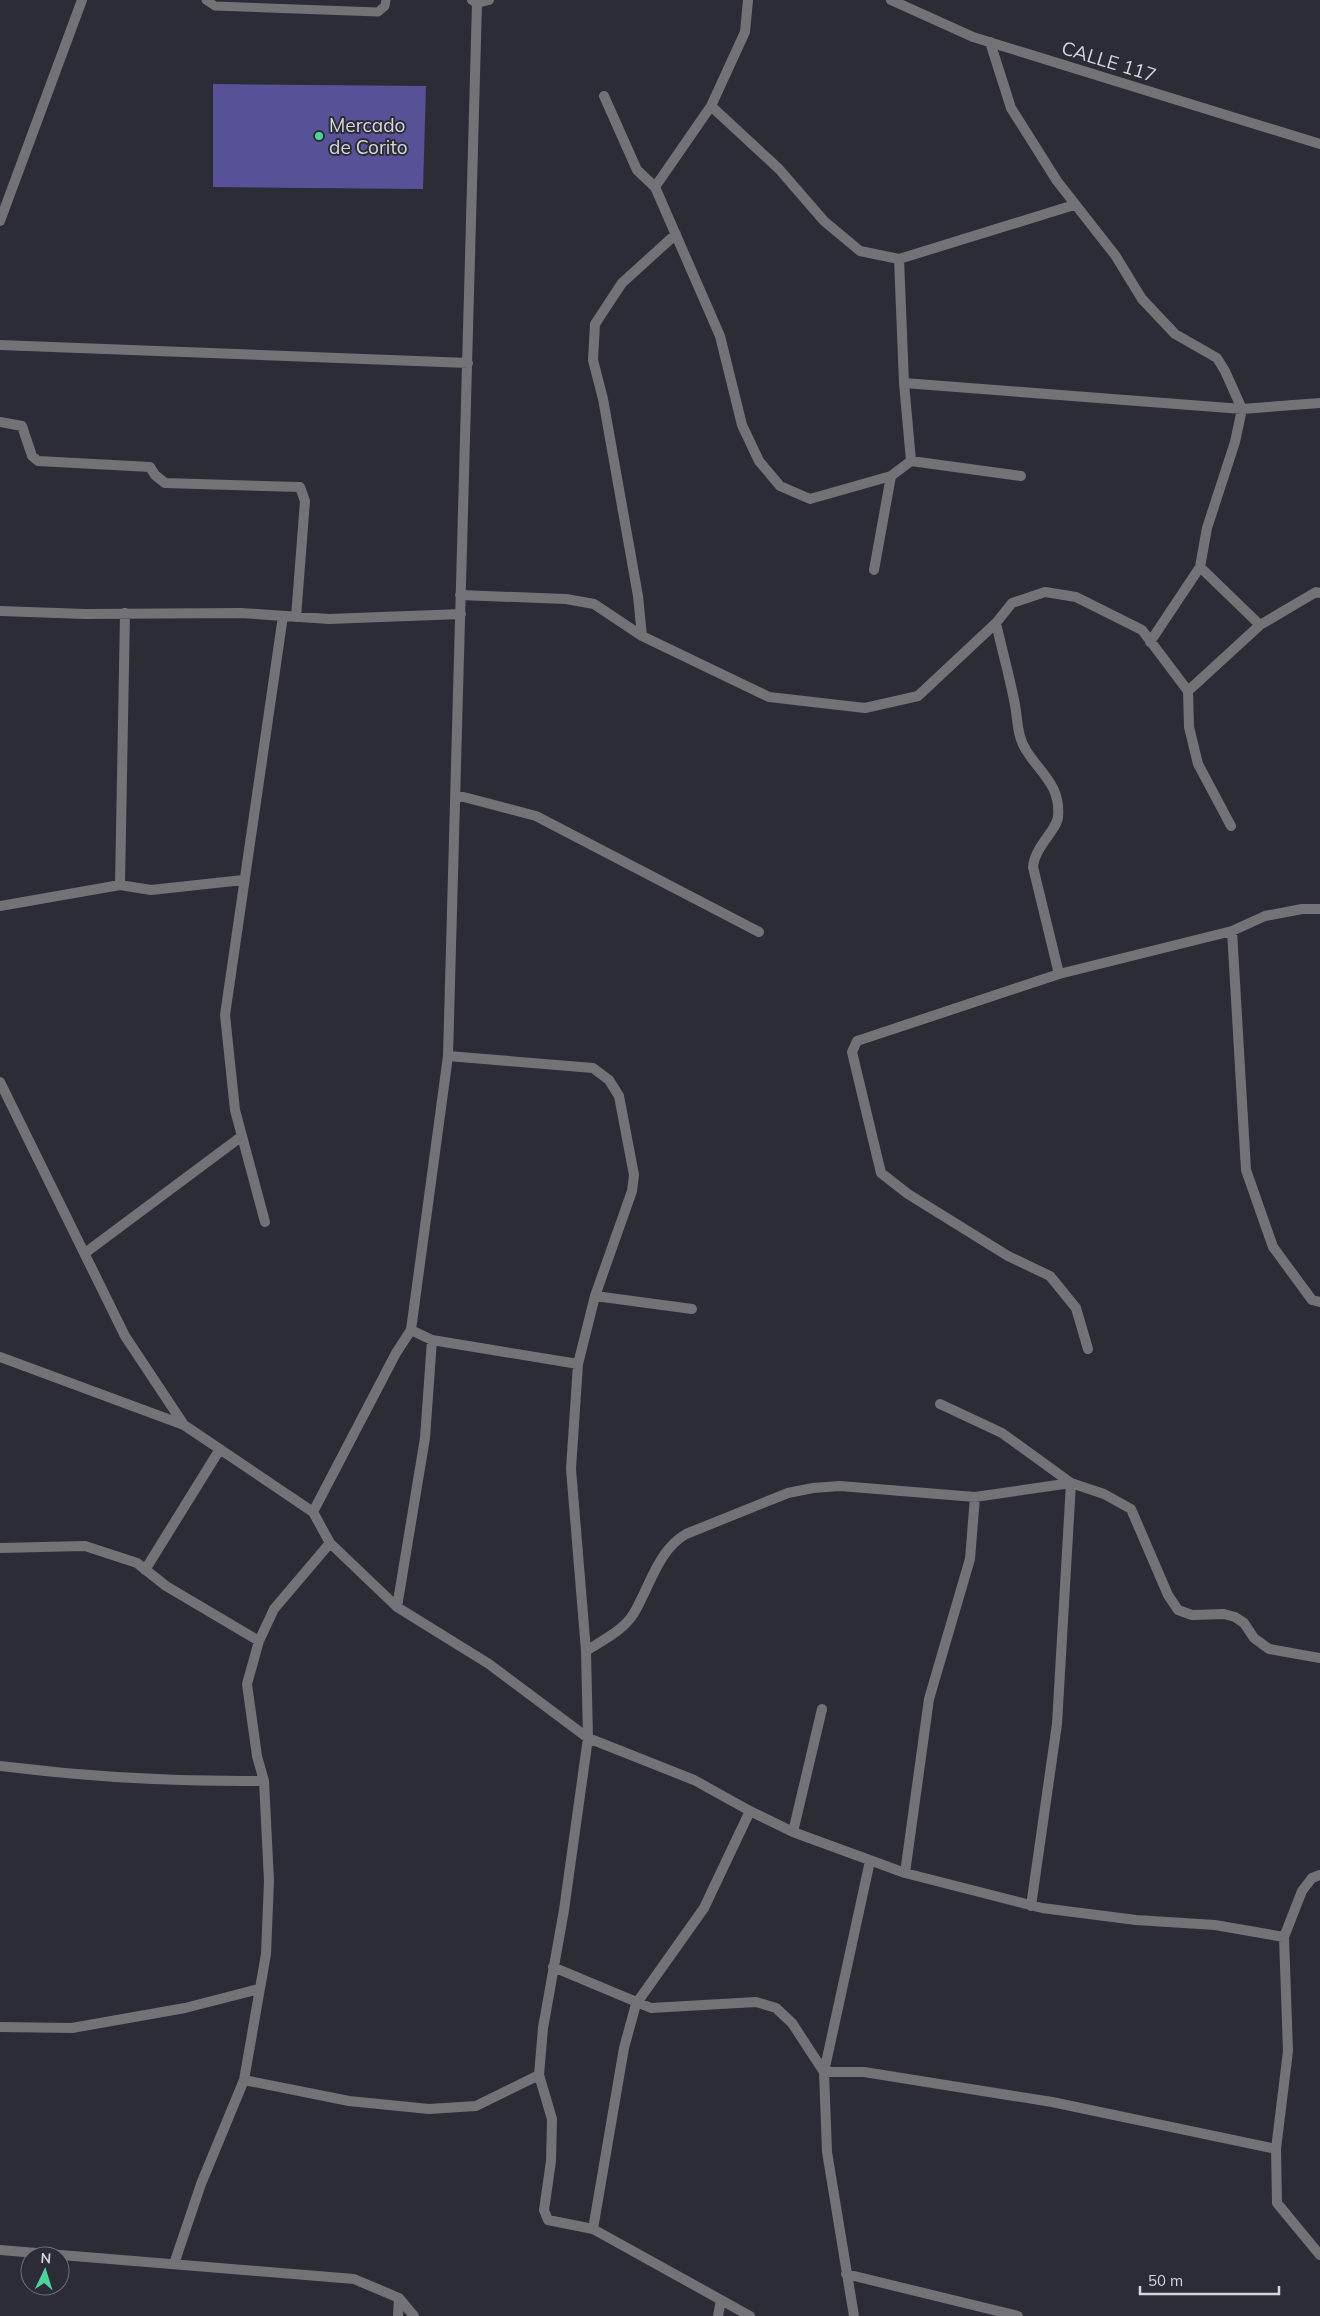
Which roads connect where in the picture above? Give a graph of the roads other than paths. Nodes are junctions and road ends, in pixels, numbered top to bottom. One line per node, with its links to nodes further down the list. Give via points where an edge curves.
1 (82, 0): 14 (street)
2 (206, 0): 3 (lane, via 215,6 378,12)
3 (386, 0)
4 (489, 0): 7 (street)
5 (748, 0): 10 (street, via 745,32)
6 (891, 0): 8 (street, CALLE 117)
7 (475, 1): 18 (street)
8 (990, 42): 11 (street, CALLE 117); 13 (street, via 1011,108)
9 (604, 96): 12 (street, via 636,170)
10 (711, 106): 12 (street); 16 (street, via 779,169 824,221 860,251)
11 (1320, 144)
12 (655, 187): 15 (street)
13 (1074, 205): 16 (street); 21 (street, via 1115,255 1142,299 1175,334 1216,358)
14 (0, 221)
15 (676, 234): 24 (street, via 720,336 742,425 759,461 780,486 810,499); 37 (street, via 622,283 595,324 593,360 603,399 638,596)
16 (899, 259): 19 (street)
17 (0, 345): 18 (street)
18 (468, 363): 29 (street)
19 (904, 383): 21 (street); 23 (street)
20 (1320, 403): 21 (street)
21 (1242, 409): 26 (street, via 1235,442 1207,528)
22 (0, 422): 34 (street, via 22,426 32,456 38,461 150,467 164,483 300,488 305,500)
23 (911, 461): 24 (street); 25 (street)
24 (891, 476): 27 (street)
25 (1021, 476)
26 (1200, 567): 36 (street); 38 (street)
27 (874, 570)
28 (1320, 593): 36 (street, via 1316,592)
29 (460, 595): 32 (street); 37 (street, via 566,599 594,604)
30 (0, 611): 31 (street)
31 (125, 613): 33 (street); 43 (street)
32 (461, 614): 34 (street, via 329,619); 40 (street)
33 (283, 616): 34 (street); 42 (street)
34 (296, 617)
35 (996, 623): 37 (street, via 918,696 865,708 769,697); 38 (street, via 1012,603 1045,592 1076,597 1142,630); 48 (street, via 1020,737 1026,750 1053,784 1058,807 1058,819 1034,856 1033,867)
36 (1260, 625): 39 (street)
37 (642, 636)
38 (1150, 642): 39 (street)
39 (1188, 691): 41 (street, via 1189,727 1198,764)
40 (456, 795): 47 (street, via 536,816); 49 (street)
41 (1232, 826)
42 (244, 880): 43 (street, via 151,890); 51 (street, via 225,1015 235,1110)
43 (120, 885): 44 (street)
44 (0, 906)
45 (1320, 909): 46 (street, via 1265,916)
46 (1232, 931): 48 (street); 55 (street, via 1246,1170 1273,1247 1312,1300)
47 (759, 932)
48 (1059, 974): 59 (street, via 857,1041 852,1052 881,1173 908,1194 1008,1256 1050,1276 1076,1308)
49 (448, 1056): 54 (street, via 593,1068 609,1080 620,1096 634,1175 632,1191); 57 (street)
50 (0, 1082): 53 (street)
51 (242, 1136): 52 (street); 53 (street)
52 (265, 1222)
53 (85, 1253): 63 (street, via 125,1336)
54 (595, 1296): 56 (street); 61 (street)
55 (1320, 1302)
56 (692, 1309)
57 (411, 1330): 58 (street); 67 (street)
58 (432, 1340): 61 (street); 71 (street, via 425,1438)
59 (1088, 1348)
60 (0, 1357): 63 (street)
61 (578, 1364): 73 (street, via 571,1469)
62 (940, 1404): 65 (street, via 1002,1433)
63 (184, 1425): 64 (street)
64 (220, 1449): 67 (street); 70 (street)
65 (1071, 1483): 66 (street); 74 (street, via 1104,1494 1131,1509 1168,1595 1178,1610 1192,1615 1235,1617 1269,1649); 84 (street, via 1057,1724)
66 (975, 1498): 73 (street, via 840,1486 788,1493 675,1540 633,1615 618,1631); 82 (street, via 970,1559 929,1699)
67 (313, 1512): 68 (street)
68 (330, 1543): 71 (street); 72 (street, via 274,1609)
69 (0, 1548): 70 (street, via 85,1546 137,1563)
70 (145, 1570): 72 (street)
71 (397, 1607): 76 (street, via 489,1664)
72 (259, 1641): 78 (street, via 247,1684 257,1756)
73 (586, 1651): 76 (street)
74 (1320, 1658)
75 (822, 1709): 80 (street)
76 (588, 1738): 79 (street, via 694,1780); 86 (street)
77 (0, 1766): 78 (street, via 65,1774 178,1781)
78 (264, 1781): 87 (street, via 269,1881 266,1954)
79 (750, 1811): 80 (street); 88 (street, via 704,1908)
80 (794, 1832): 81 (street)
81 (870, 1861): 82 (street); 90 (street)
82 (905, 1874): 84 (street)
83 (1320, 1875): 85 (street, via 1312,1878 1302,1891)
84 (1031, 1906): 85 (street, via 1136,1920 1215,1925)
85 (1284, 1937): 93 (street, via 1288,2051)
86 (553, 1967): 88 (street); 91 (street)
87 (259, 1989): 89 (street, via 185,2008 72,2028); 92 (street)
88 (636, 2004): 90 (street, via 651,2008 756,2002 776,2008 792,2023); 94 (street, via 624,2048)
89 (0, 2027)
90 (824, 2072): 93 (street, via 864,2072 1052,2102); 98 (street, via 827,2152)
91 (539, 2075): 92 (street, via 476,2106 430,2109 349,2100); 94 (street, via 552,2119 551,2161 544,2213 551,2222)
92 (244, 2080): 97 (street, via 200,2184)
93 (1276, 2149): 96 (street, via 1277,2202)
94 (593, 2229): 100 (street)
95 (0, 2250): 97 (street)
96 (1320, 2255)
97 (174, 2264): 99 (street, via 354,2279)
98 (846, 2274): 105 (street); 106 (street)
99 (399, 2298): 101 (street); 102 (street)
100 (721, 2300): 103 (street); 104 (street)
101 (398, 2316)
102 (414, 2316)
103 (718, 2316)
104 (750, 2316)
105 (854, 2316)
106 (1018, 2316)

